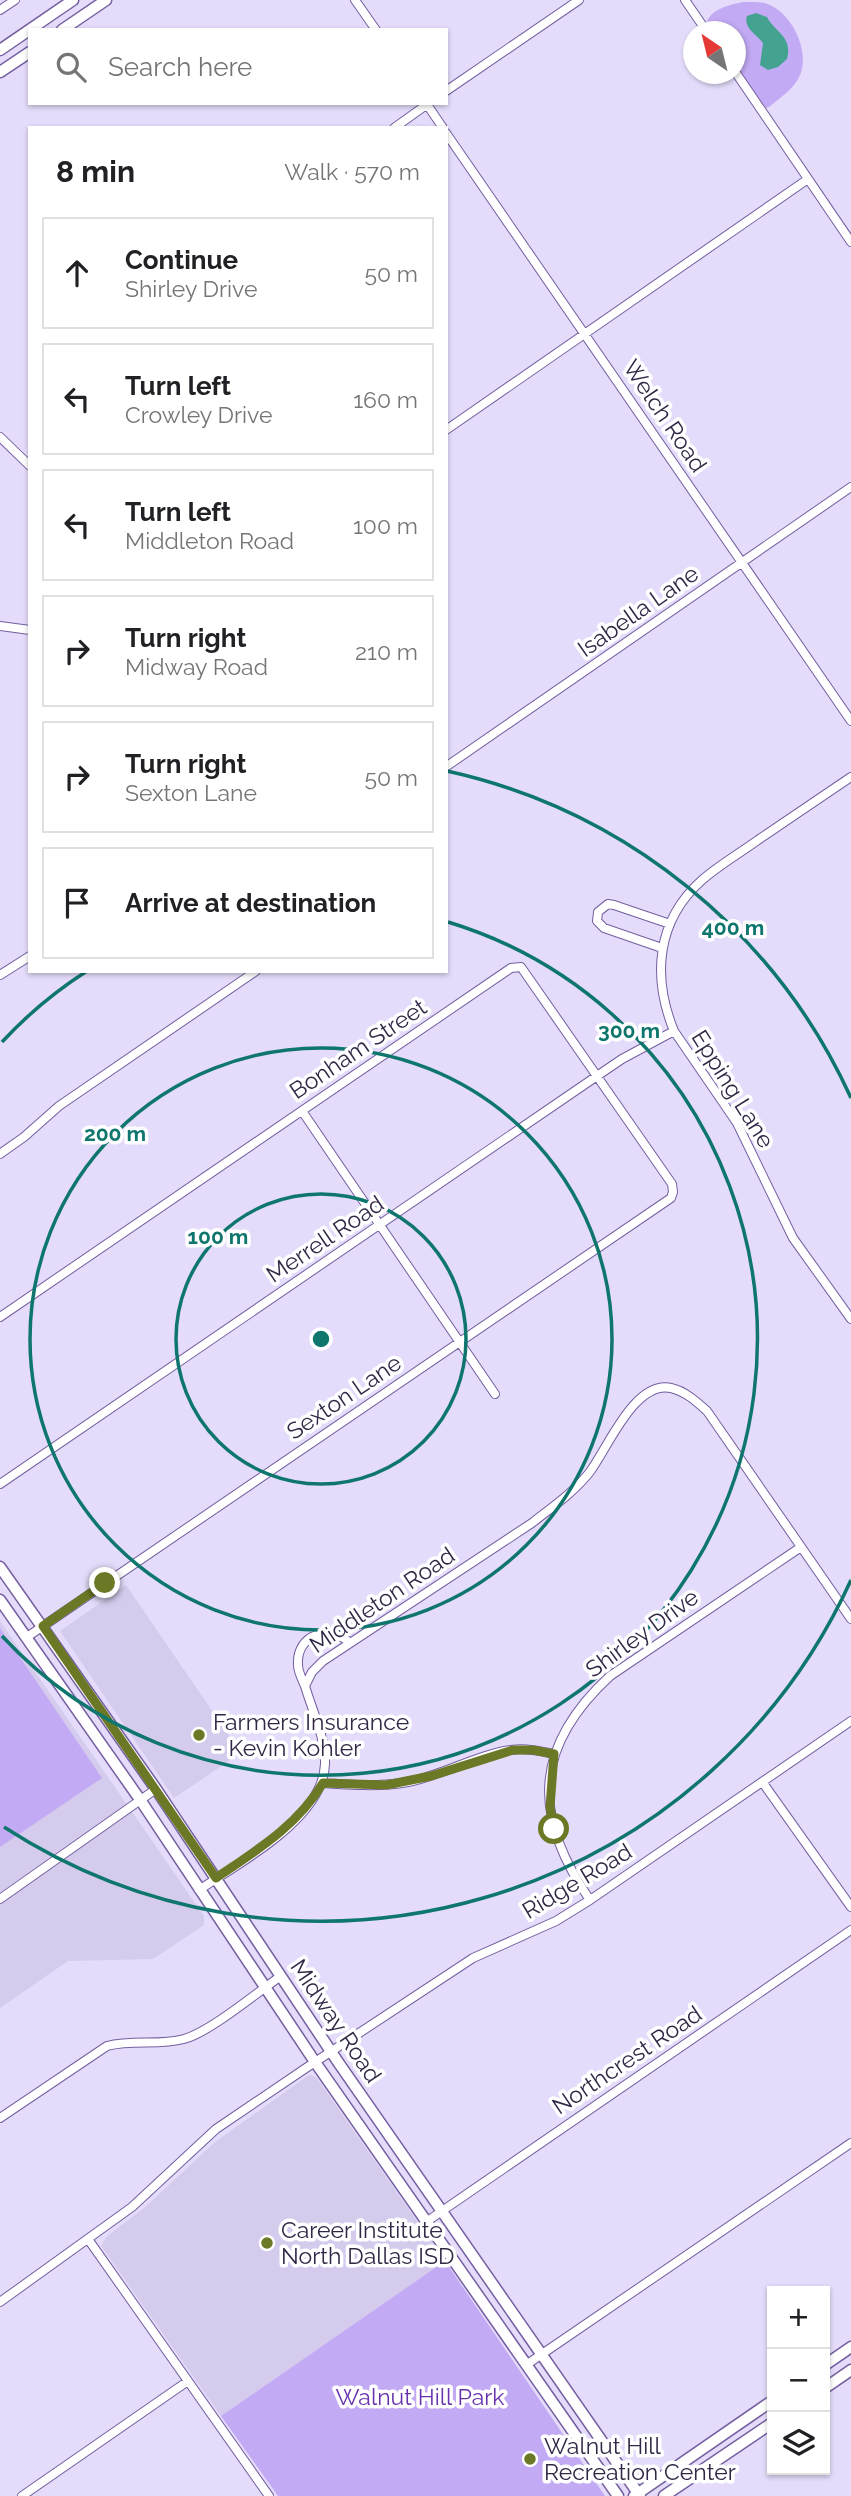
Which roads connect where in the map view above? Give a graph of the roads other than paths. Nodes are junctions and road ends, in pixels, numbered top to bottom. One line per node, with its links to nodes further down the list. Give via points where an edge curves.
1 (15, 0): 7 (street)
2 (73, 0): 9 (main road)
3 (106, 0): 10 (main road)
4 (355, 0): 11 (street)
5 (579, 0): 17 (street)
6 (685, 0): 8 (street)
7 (0, 10)
8 (699, 21)
9 (32, 28)
10 (65, 28)
11 (375, 28)
12 (28, 31): 13 (main road)
13 (0, 50)
14 (28, 53): 15 (main road)
15 (0, 72)
16 (744, 84): 23 (street)
17 (448, 90)
18 (426, 105): 20 (street)
19 (428, 105): 21 (street)
20 (397, 126)
21 (442, 126)
22 (448, 136): 25 (street, Welch Road)
23 (808, 178): 24 (street); 25 (street)
24 (851, 242)
25 (585, 333): 26 (street); 30 (street, Welch Road)
26 (448, 429)
27 (0, 437): 28 (street)
28 (28, 464)
29 (851, 487): 30 (street, Isabella Lane)
30 (742, 562): 33 (street, Welch Road); 34 (street, Isabella Lane)
31 (0, 626): 32 (street)
32 (28, 630)
33 (851, 721)
34 (448, 765)
35 (851, 777): 36 (street, Epping Lane, via 701,881)
36 (670, 924): 37 (street, Epping Lane); 37 (street, via 614,905 598,912 597,921 604,928)
37 (662, 948): 41 (street, Epping Lane, via 660,980)
38 (28, 957): 40 (street)
39 (253, 973): 44 (street, via 59,1106)
40 (0, 975)
41 (674, 1031): 42 (street, Merrell Road); 48 (street, Epping Lane, via 737,1123 793,1238)
42 (597, 1076): 43 (street, Bonham Street, via 521,967 511,968); 45 (street, Bonham Street); 46 (street, Merrell Road)
43 (302, 1111): 46 (street); 47 (street, Bonham Street)
44 (0, 1154)
45 (672, 1184): 49 (street, Sexton Lane, via 671,1198)
46 (379, 1226): 49 (street); 51 (street, Merrell Road)
47 (0, 1317)
48 (851, 1320)
49 (460, 1342): 50 (street); 56 (street, Sexton Lane)
50 (495, 1394)
51 (0, 1484)
52 (801, 1547): 55 (street); 58 (street, Middleton Road, via 707,1411 682,1392 669,1387 653,1390 628,1411 590,1471 562,1500); 63 (street, Shirley Drive, via 610,1675 575,1713)
53 (0, 1567): 56 (main road, Midway Road)
54 (0, 1600): 57 (main road, Midway Road)
55 (851, 1619)
56 (43, 1626): 57 (street, Sexton Lane); 61 (main road, Midway Road)
57 (27, 1637): 62 (main road, Midway Road)
58 (349, 1643): 59 (street, Middleton Road, via 323,1661); 59 (street, via 328,1633 308,1640 298,1660)
59 (305, 1686): 64 (street, Middleton Road, via 322,1744)
60 (851, 1721): 65 (street, Ridge Road)
61 (113, 1727): 62 (main road); 66 (main road, Midway Road)
62 (96, 1737): 67 (main road, Midway Road)
63 (554, 1754): 64 (street, via 513,1750 386,1785); 71 (street, Shirley Drive, via 550,1807 554,1829)
64 (323, 1783): 68 (street, via 294,1821)
65 (763, 1783): 71 (street, Ridge Road); 72 (street)
66 (156, 1789): 67 (street); 68 (main road, Midway Road)
67 (141, 1801): 69 (main road, Midway Road); 70 (street)
68 (216, 1878): 69 (street); 74 (main road, Midway Road)
69 (199, 1890): 75 (main road, Midway Road)
70 (0, 1899)
71 (590, 1900): 76 (street, Ridge Road, via 556,1921 473,1958)
72 (851, 1908)
73 (851, 1930): 82 (street, Northcrest Road)
74 (281, 1976): 75 (street); 76 (main road, Midway Road)
75 (264, 1987): 77 (main road, Midway Road); 78 (street, via 186,2038 107,2046)
76 (332, 2052): 77 (street, Ridge Road); 80 (main road, Midway Road)
77 (315, 2062): 81 (main road, Midway Road); 84 (street, Ridge Road, via 216,2129 132,2207)
78 (0, 2118)
79 (851, 2143): 87 (street)
80 (414, 2171): 81 (main road); 82 (main road, Midway Road)
81 (398, 2182): 83 (main road, Midway Road)
82 (442, 2211): 83 (street, Northcrest Road); 87 (main road, Midway Road)
83 (426, 2222): 89 (main road, Midway Road)
84 (88, 2239): 85 (street, Ridge Road); 91 (street)
85 (0, 2302)
86 (851, 2347): 88 (main road)
87 (541, 2354): 89 (street); 95 (main road, Midway Road)
88 (830, 2362)
89 (526, 2365): 98 (main road, Midway Road)
90 (851, 2370): 92 (main road)
91 (188, 2381): 96 (street); 97 (street)
92 (830, 2385)
93 (767, 2404): 95 (main road)
94 (767, 2426): 99 (main road)
95 (637, 2495)
96 (22, 2496)
97 (269, 2496)
98 (618, 2496)
99 (664, 2496)

